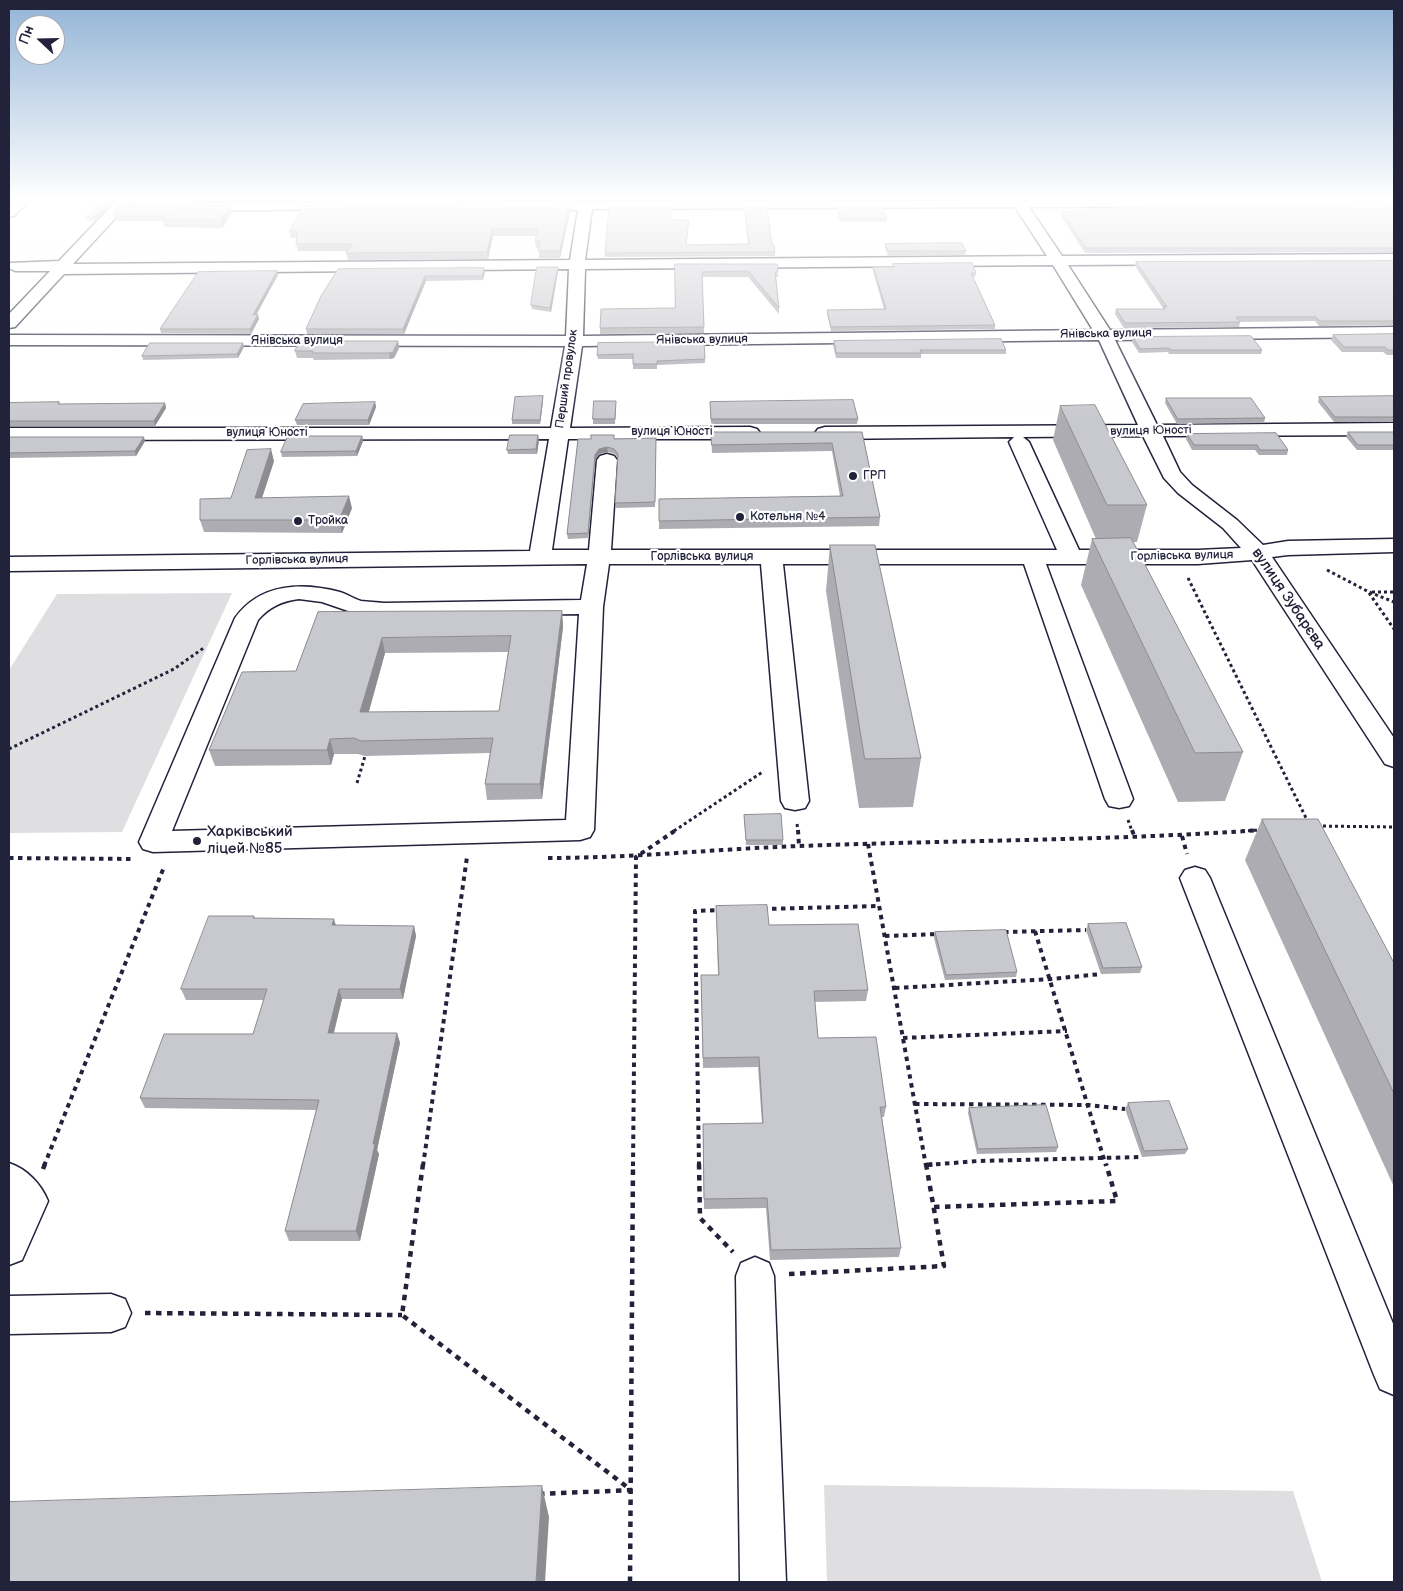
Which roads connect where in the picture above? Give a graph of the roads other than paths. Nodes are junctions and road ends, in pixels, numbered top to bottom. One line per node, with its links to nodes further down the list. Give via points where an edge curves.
1 (55, 274): 4 (street)
2 (577, 274): 8 (street, Перший провулок)
3 (1066, 274): 6 (street, вулиця Зубарєва)
4 (9, 323)
5 (1394, 332): 6 (street, Янівська вулиця)
6 (1104, 334): 8 (street, Янівська вулиця); 10 (street, вулиця Зубарєва)
7 (9, 340): 8 (street, Янівська вулиця)
8 (574, 341): 11 (street, Перший провулок)
9 (1394, 429): 10 (street, вулиця Юності)
10 (1151, 431): 13 (street, вулиця Юності); 18 (street, вулиця Зубарєва, via 1177,481 1230,524)
11 (560, 432): 12 (street, вулиця Юності); 14 (street, вулиця Юності); 19 (street, Перший провулок)
12 (768, 433)
13 (807, 433)
14 (9, 434)
15 (1019, 442): 21 (street)
16 (607, 460): 22 (street)
17 (1394, 545): 18 (street, Горлівська вулиця, via 1288,548)
18 (1258, 553): 21 (street, Горлівська вулиця, via 1198,557); 26 (street, вулиця Зубарєва)
19 (540, 557): 22 (street, Горлівська вулиця); 24 (street, Горлівська вулиця)
20 (771, 557): 22 (street, Горлівська вулиця); 23 (street, Горлівська вулиця); 28 (street)
21 (1071, 557): 23 (street, Горлівська вулиця)
22 (599, 558): 25 (street)
23 (1032, 558): 27 (street)
24 (9, 564)
25 (591, 607): 25 (street, via 580,830 153,842 247,618 255,607 269,598 288,593 318,594 356,606 384,610)
26 (1394, 758)
27 (1119, 799)
28 (795, 801)
29 (1195, 878): 35 (street)
30 (20, 1190): 31 (street)
31 (9, 1247)
32 (755, 1276): 36 (street)
33 (110, 1313): 34 (street)
34 (9, 1315)
35 (1394, 1375)
36 (763, 1582)

